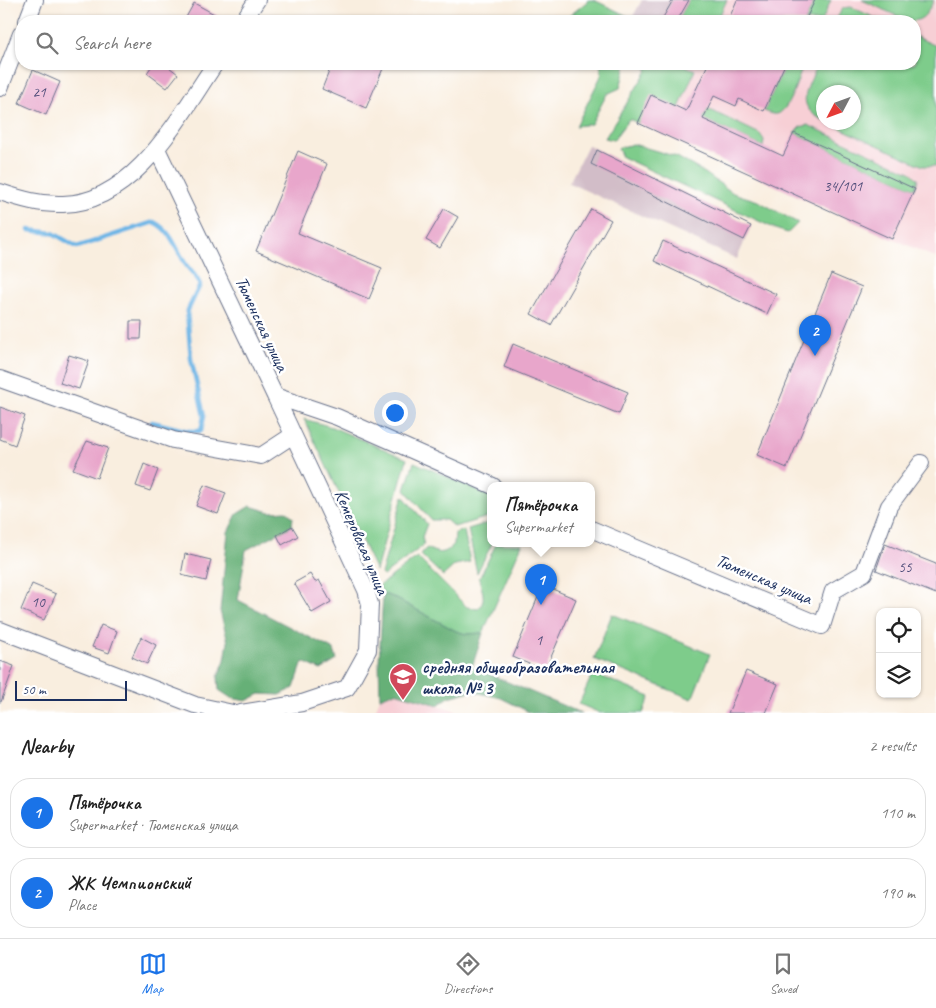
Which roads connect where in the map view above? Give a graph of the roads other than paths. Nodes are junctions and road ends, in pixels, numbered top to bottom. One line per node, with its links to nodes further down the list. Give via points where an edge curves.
1 (35, 0): 3 (street)
2 (257, 0): 4 (street)
3 (29, 15)
4 (247, 15)
5 (15, 49): 7 (street)
6 (210, 70): 8 (street)
7 (0, 88)
8 (157, 149): 9 (street, via 115,188 91,199 65,204 28,201); 11 (street, Тюменская улица)
9 (0, 192)
10 (0, 379): 12 (street, via 173,440 261,456)
11 (274, 396): 12 (street, Кемеровская улица); 14 (street, Тюменская улица, via 337,417)
12 (293, 435): 18 (street, Кемеровская улица, via 366,590 370,604 368,650 347,688 302,703)
13 (921, 463): 15 (street, Тюменская улица, via 889,506 864,573 832,591 822,626)
14 (487, 483)
15 (595, 531)
16 (0, 630): 17 (street, via 195,705)
17 (233, 713)
18 (241, 713)

